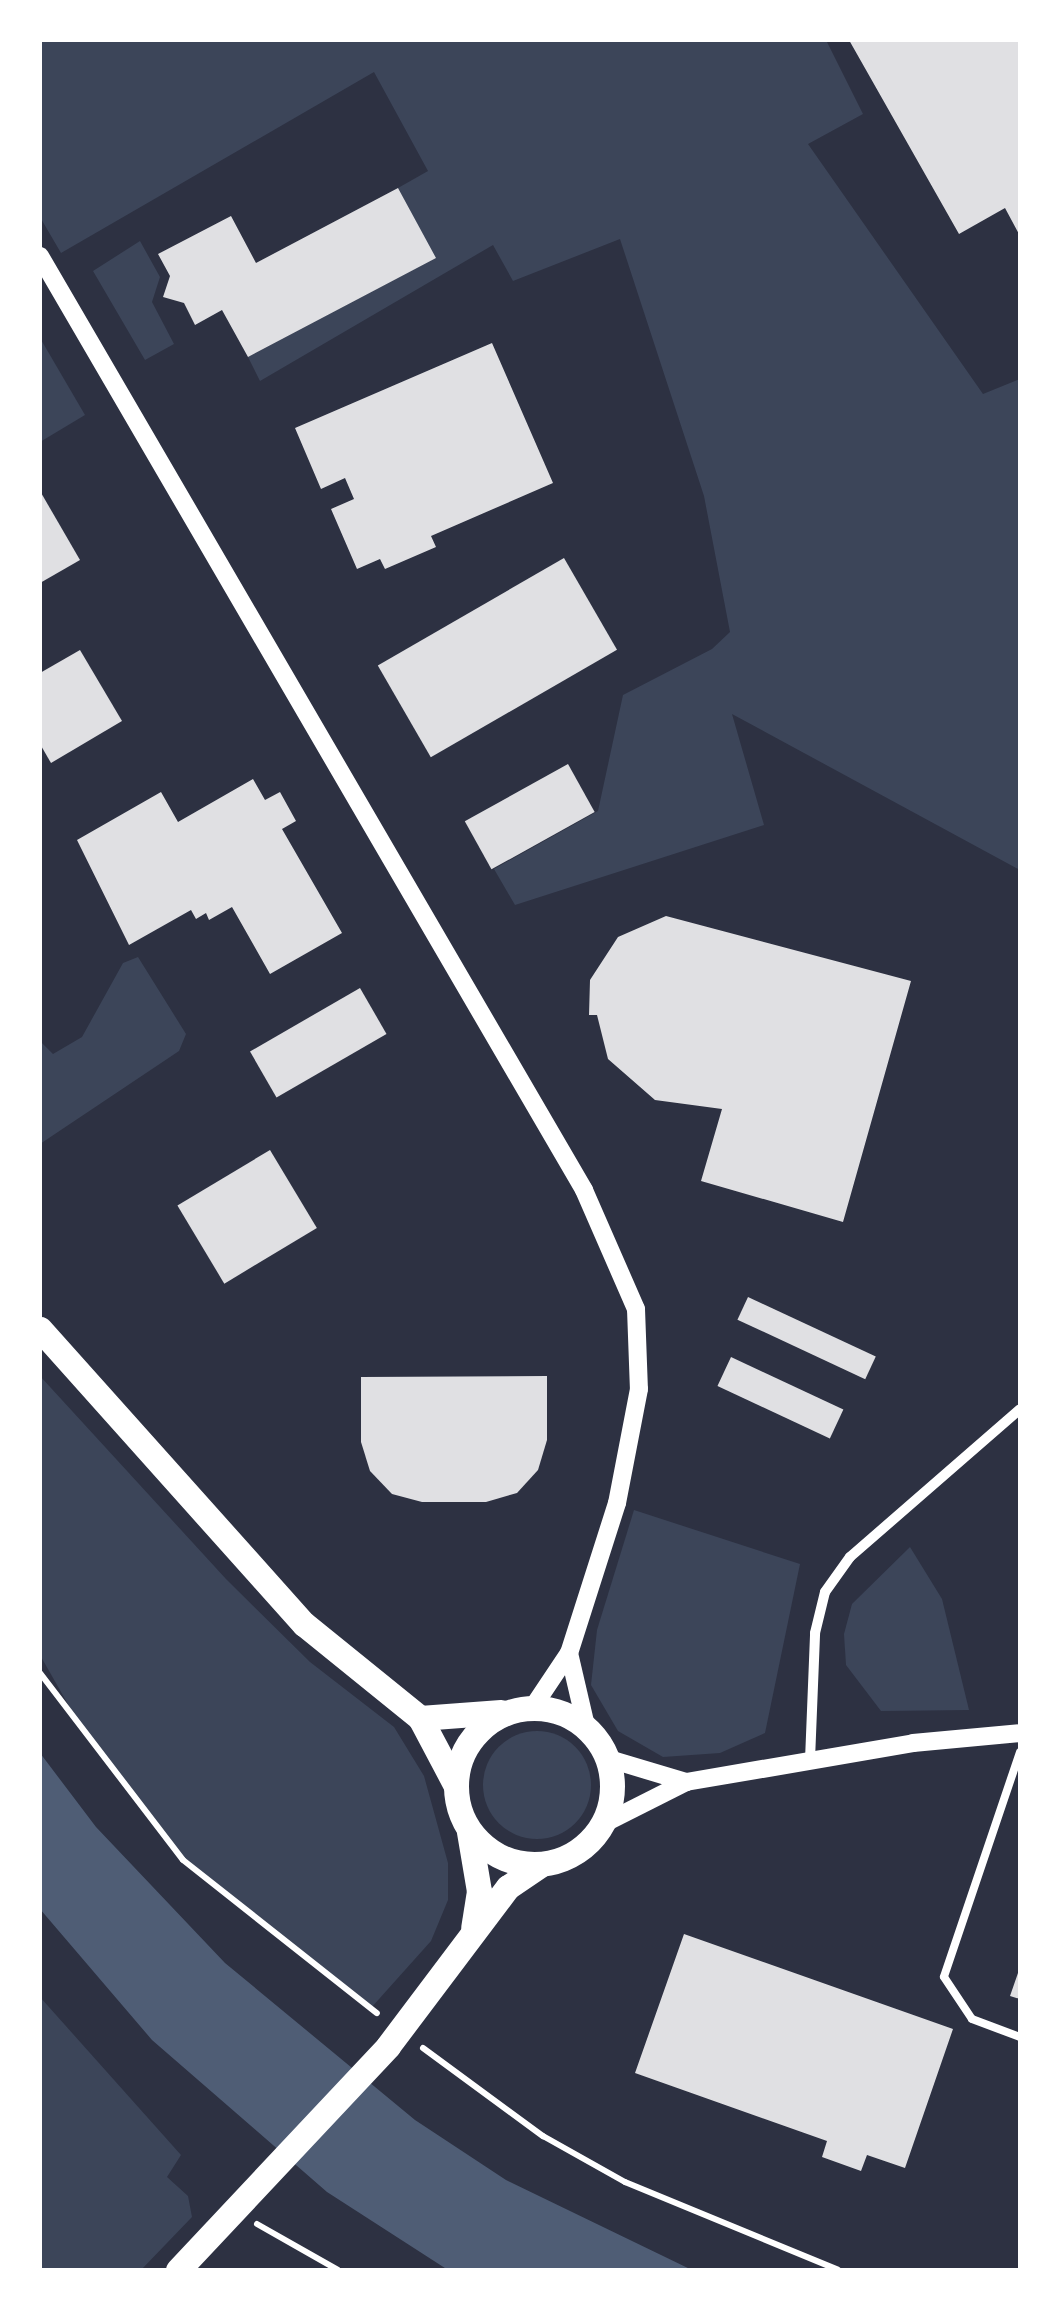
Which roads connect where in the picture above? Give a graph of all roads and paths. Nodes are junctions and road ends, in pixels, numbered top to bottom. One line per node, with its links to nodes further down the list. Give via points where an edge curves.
1 (40, 256): 4 (street, via 612,1242 636,1309 639,1389 617,1504)
2 (40, 1329): 7 (main road, via 304,1624)
3 (1020, 1409): 12 (street, via 850,1557 824,1592 815,1633)
4 (569, 1653): 6 (street); 8 (street)
5 (40, 1673): 20 (path, via 184,1860)
6 (522, 1708): 7 (main road); 8 (main road, via 564,1713); 14 (main road, via 471,1736)
7 (420, 1718): 14 (main road)
8 (586, 1726): 11 (main road)
9 (1020, 1734): 12 (street)
10 (1020, 1752): 19 (lane, via 944,1977 972,2019)
11 (606, 1758): 13 (street); 15 (main road, via 612,1795)
12 (810, 1760): 13 (street)
13 (686, 1782): 15 (street)
14 (454, 1784): 16 (main road)
15 (602, 1825): 17 (main road, via 577,1852)
16 (470, 1832): 17 (main road, via 511,1861); 18 (main road, via 479,1891)
17 (542, 1864): 18 (main road, via 508,1887)
18 (474, 1928): 20 (main road)
19 (1020, 2037)
20 (394, 2038): 21 (main road); 24 (path, via 625,2182)
21 (234, 2211): 22 (main road); 23 (path)
22 (178, 2270)
23 (338, 2270)
24 (838, 2270)

